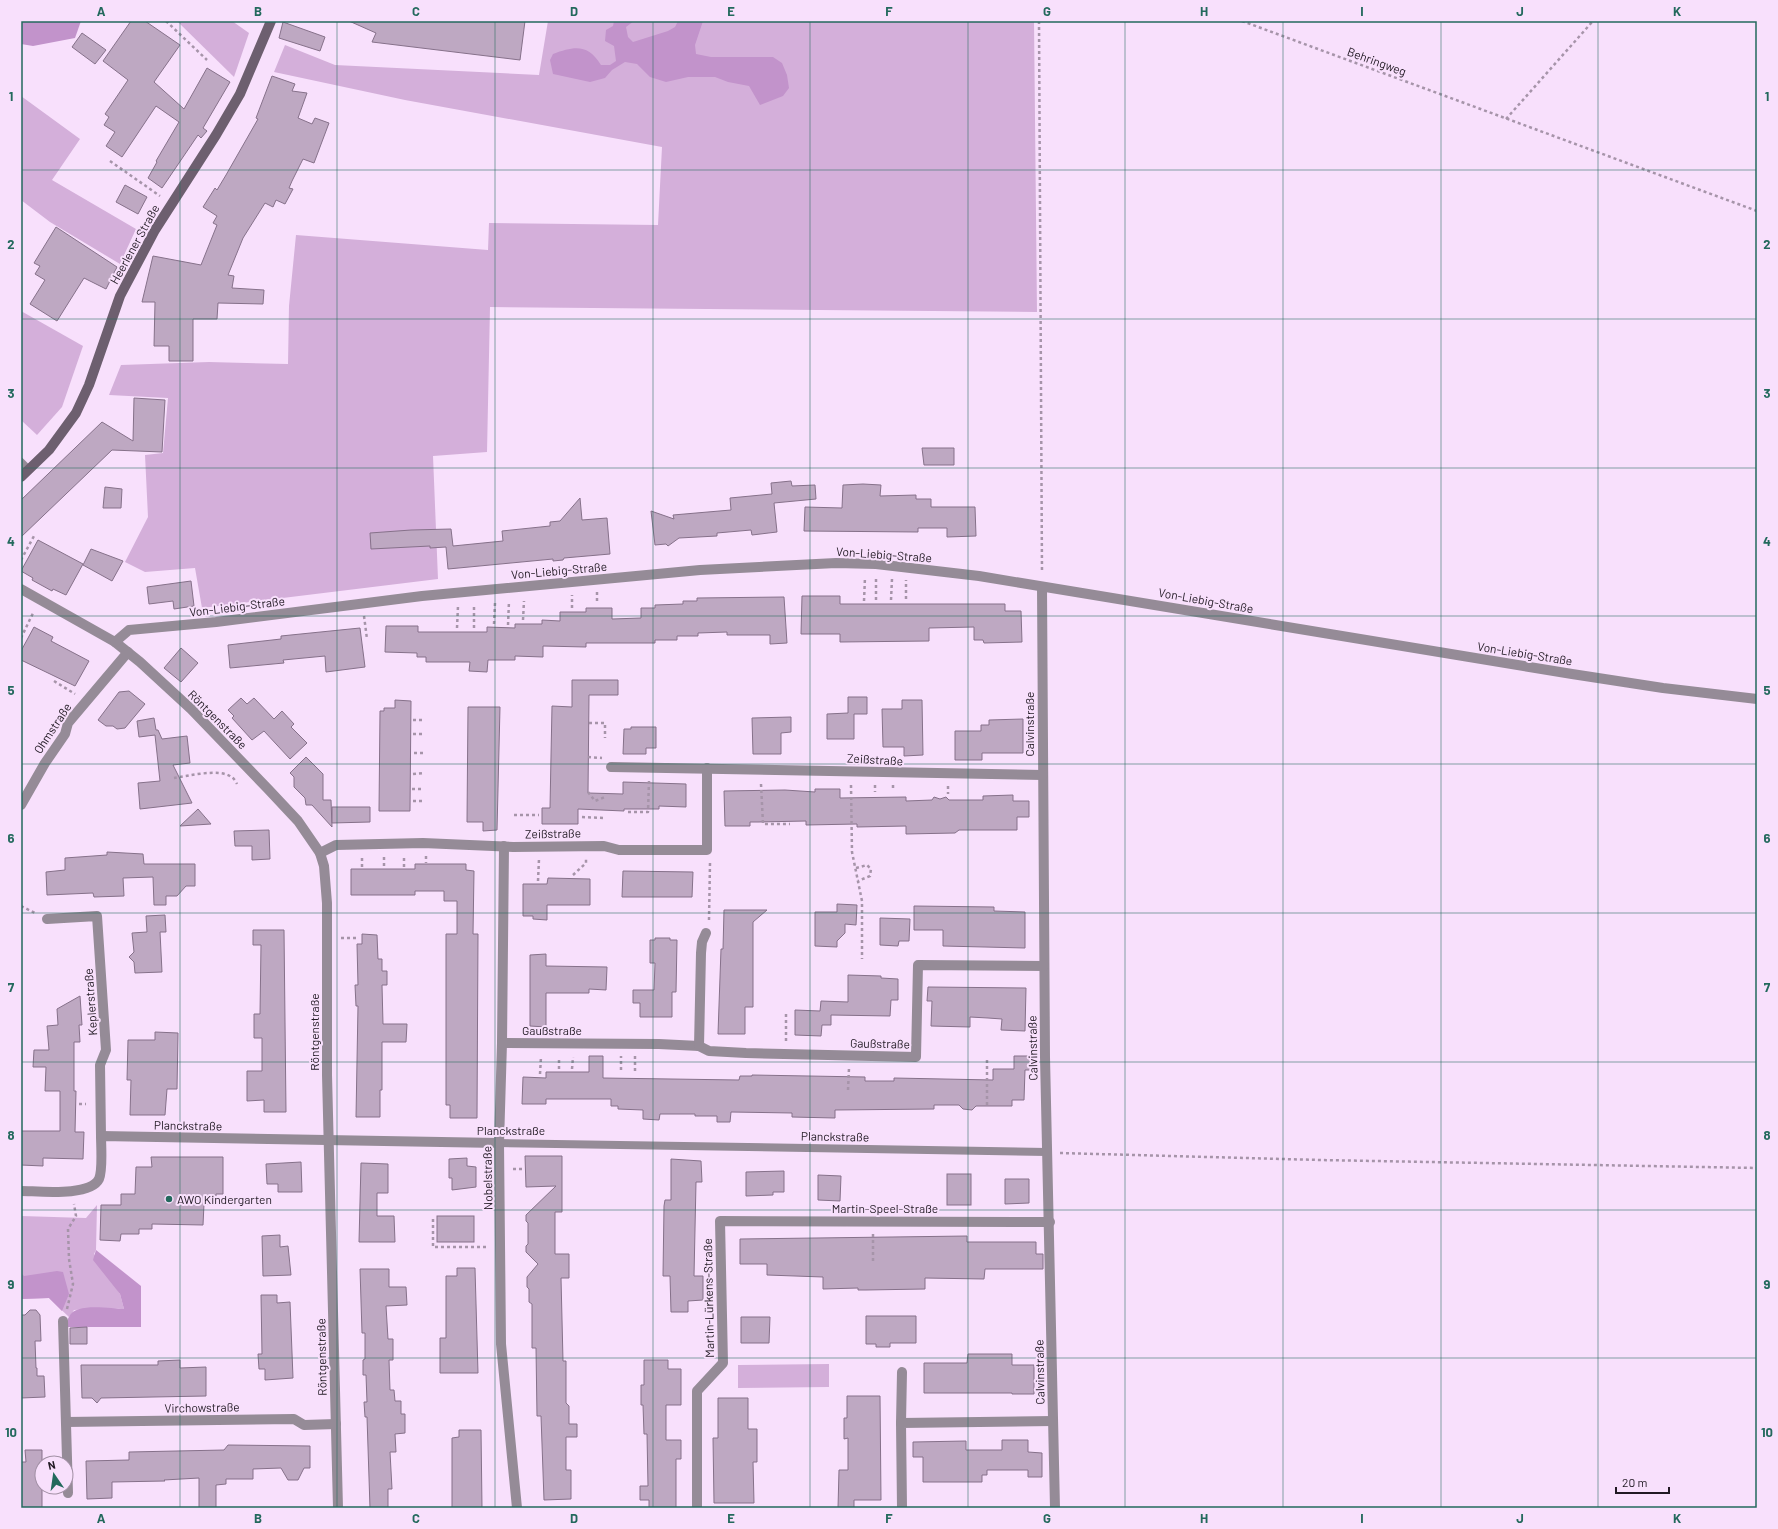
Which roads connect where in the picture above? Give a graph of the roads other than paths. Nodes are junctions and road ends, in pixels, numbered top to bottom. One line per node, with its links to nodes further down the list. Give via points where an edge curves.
1 (271, 21): 3 (main road, Heerlener Straße, via 240,94 155,230 120,296 89,385 76,413 49,450)
2 (21, 462): 3 (lane)
3 (29, 470): 4 (main road, Heerlener Straße)
4 (21, 477)
5 (1042, 587): 7 (street, Von-Liebig-Straße, via 979,576 876,564 825,563 743,567 458,592 216,622 129,630); 9 (street, Von-Liebig-Straße, via 1594,678); 12 (street, Calvinstraße)
6 (21, 589): 7 (street)
7 (114, 642): 8 (street, Röntgenstraße)
8 (128, 652): 13 (street, Ohmstraße, via 68,723 65,734); 15 (street, Röntgenstraße, via 191,709 268,789 298,821)
9 (1757, 699)
10 (612, 767): 11 (street, Zeißstraße)
11 (707, 768): 12 (street, Zeißstraße); 14 (street, Zeißstraße, via 707,850)
12 (1043, 775): 18 (street, Calvinstraße)
13 (21, 805)
14 (504, 846): 15 (street, Zeißstraße, via 423,843 336,845); 19 (street, Nobelstraße)
15 (320, 853): 22 (street, Röntgenstraße, via 325,873 328,938)
16 (47, 919): 21 (street, Keplerstraße, via 96,916 106,1050 100,1065)
17 (706, 933): 20 (street, via 701,953)
18 (1044, 966): 20 (street, Gaußstraße, via 918,965 916,1057 709,1051); 24 (street, Calvinstraße)
19 (502, 1043): 20 (street, Gaußstraße); 23 (street, Nobelstraße)
20 (698, 1046)
21 (101, 1136): 22 (street, Planckstraße); 25 (street, via 99,1179 93,1185 72,1192)
22 (329, 1139): 23 (street, Planckstraße); 33 (street, Röntgenstraße)
23 (499, 1143): 24 (lane, Planckstraße); 36 (street, Nobelstraße, via 502,1344)
24 (1047, 1152): 27 (street, Calvinstraße)
25 (21, 1191)
26 (720, 1221): 27 (street, Martin-Speel-Straße); 37 (street, Martin-Lürkens-Straße, via 722,1363 697,1391)
27 (1050, 1222): 30 (street, Calvinstraße)
28 (63, 1321): 31 (street)
29 (902, 1372): 32 (street)
30 (1053, 1421): 32 (street); 39 (street, Calvinstraße)
31 (66, 1422): 33 (street, Virchowstraße, via 294,1419 304,1425); 34 (street)
32 (901, 1423): 38 (street)
33 (336, 1424): 35 (street, Röntgenstraße)
34 (67, 1455)
35 (338, 1508)
36 (517, 1508)
37 (697, 1508)
38 (902, 1508)
39 (1055, 1508)

